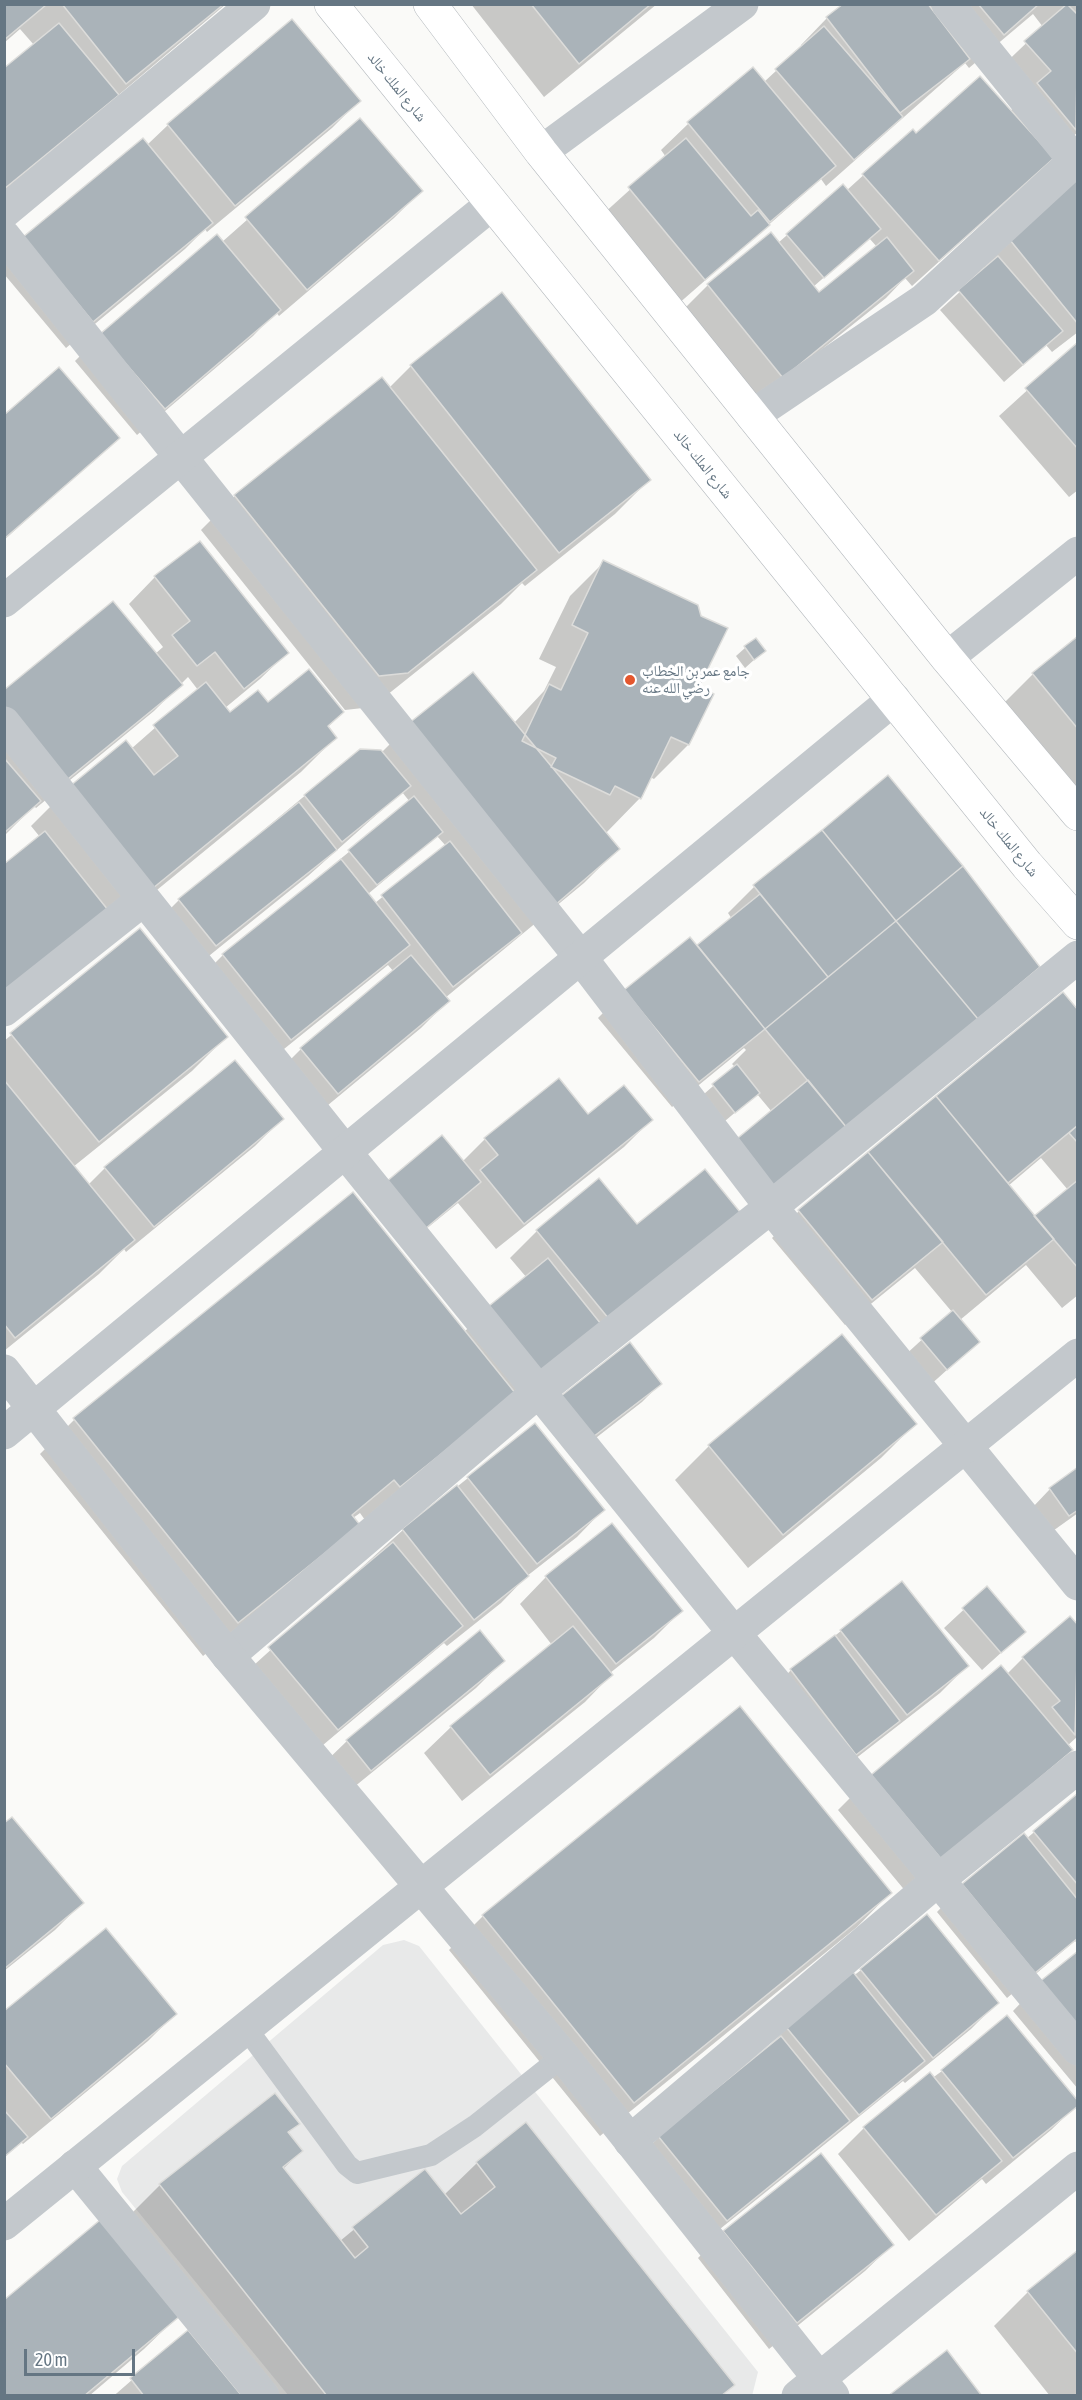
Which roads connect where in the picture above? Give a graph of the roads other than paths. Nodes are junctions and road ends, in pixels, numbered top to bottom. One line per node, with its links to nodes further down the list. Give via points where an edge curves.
1 (254, 4): 9 (street)
2 (331, 4): 8 (main road, شارع الملك خالد)
3 (430, 4): 6 (main road)
4 (742, 4): 6 (street)
5 (948, 4): 7 (street)
6 (541, 152): 11 (main road)
7 (1076, 161): 11 (street, via 924,300)
8 (492, 204): 12 (street); 16 (main road, شارع الملك خالد)
9 (4, 212)
10 (4, 236): 12 (street)
11 (752, 416): 15 (main road)
12 (183, 456): 14 (street); 22 (street)
13 (1077, 553): 15 (street)
14 (4, 601)
15 (947, 658): 18 (main road)
16 (894, 699): 20 (main road, شارع الملك خالد); 22 (street)
17 (4, 723): 19 (street)
18 (1077, 814)
19 (144, 899): 23 (street); 24 (street)
20 (1077, 923)
21 (1077, 957): 25 (street)
22 (581, 958): 24 (street); 25 (street)
23 (4, 1010)
24 (346, 1153): 28 (street); 29 (street)
25 (771, 1207): 28 (street); 31 (street)
26 (1077, 1355): 31 (street)
27 (4, 1371): 29 (street)
28 (539, 1391): 33 (street); 34 (street)
29 (33, 1407): 30 (street); 34 (street)
30 (4, 1433)
31 (966, 1444): 32 (street); 33 (street)
32 (1077, 1584)
33 (734, 1633): 36 (street); 37 (street)
34 (228, 1656): 37 (street)
35 (1077, 1767): 36 (street)
36 (938, 1880): 39 (street); 41 (street)
37 (420, 1887): 38 (street); 40 (street)
38 (246, 2028): 40 (lane, via 346,2165 357,2173 431,2155 476,2126); 42 (street)
39 (1077, 2049)
40 (563, 2056): 41 (street)
41 (630, 2141): 45 (street)
42 (75, 2166): 44 (street); 46 (street)
43 (1077, 2168): 45 (street)
44 (4, 2223)
45 (817, 2390)
46 (263, 2396)

